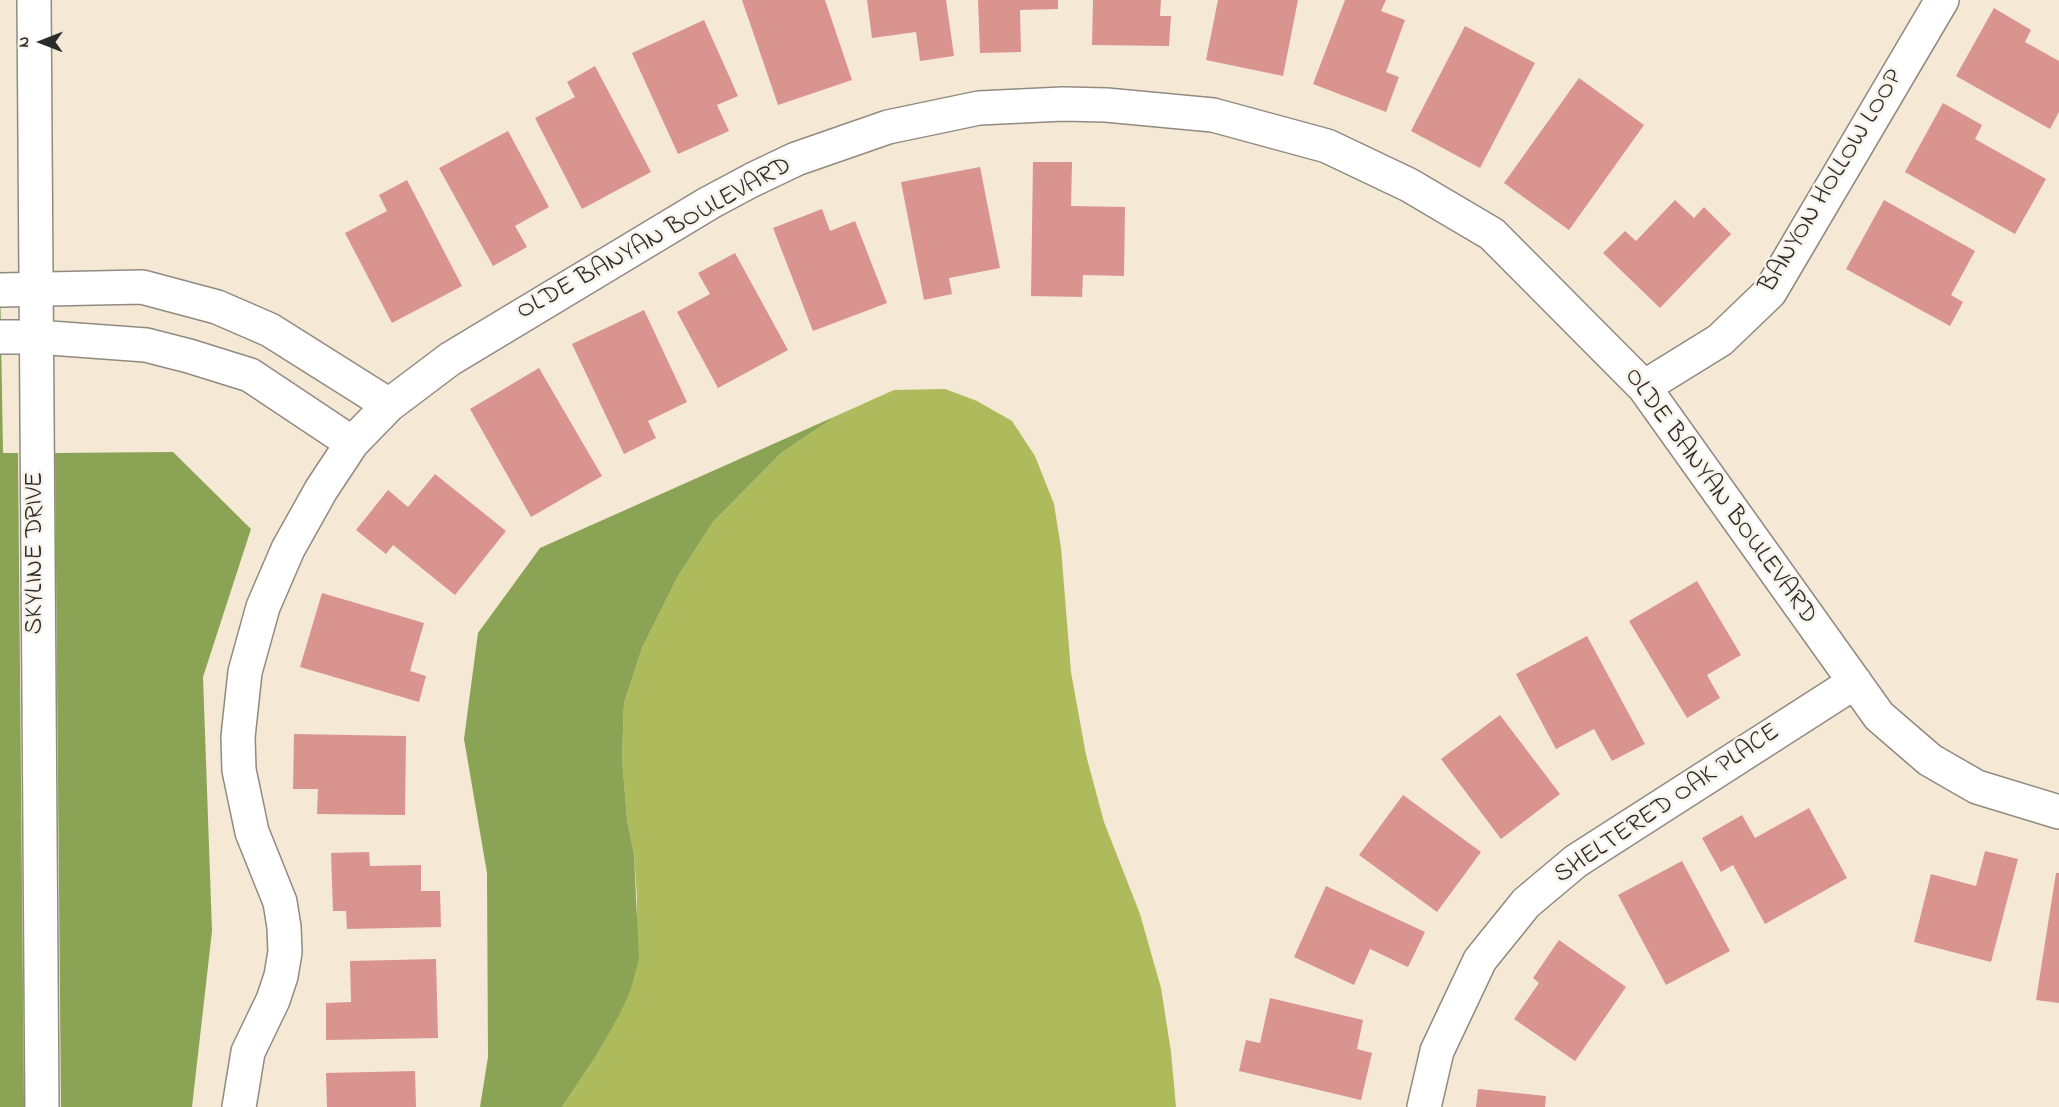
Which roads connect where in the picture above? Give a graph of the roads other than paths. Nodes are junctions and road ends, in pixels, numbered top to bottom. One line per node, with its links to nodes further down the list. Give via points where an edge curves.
1 (34, 0): 4 (street, SKYLINE DRIVE)
2 (1942, 0): 9 (street, BANYON HOLLOW LOOP, via 1770,292 1720,339)
3 (0, 290): 4 (street)
4 (35, 290): 5 (street, via 142,287 217,307); 6 (street, SKYLINE DRIVE)
5 (242, 318): 8 (street); 10 (street, via 270,330)
6 (36, 337): 7 (street); 8 (street, via 146,345); 14 (street, SKYLINE DRIVE)
7 (0, 338)
8 (221, 366): 11 (street, via 250,375)
9 (1644, 387): 10 (street, OLDE BANYAN BOULEVARD, via 1492,234 1409,185 1327,146 1213,115 1063,104 979,108 931,117 888,127 796,159 708,203 490,333); 12 (street, OLDE BANYAN BOULEVARD)
10 (389, 405): 11 (street, OLDE BANYAN BOULEVARD)
11 (352, 443): 15 (street, OLDE BANYAN BOULEVARD, via 288,549 263,607 245,672 238,737 239,770 252,832 280,902 285,952 273,1000 248,1052)
12 (1855, 682): 13 (street, OLDE BANYAN BOULEVARD, via 1879,716 1930,760 1977,787); 16 (street, SHELTERED OAK PLACE, via 1576,861 1526,903 1480,960 1437,1051)
13 (2059, 812)
14 (42, 1107)
15 (239, 1107)
16 (1424, 1107)

